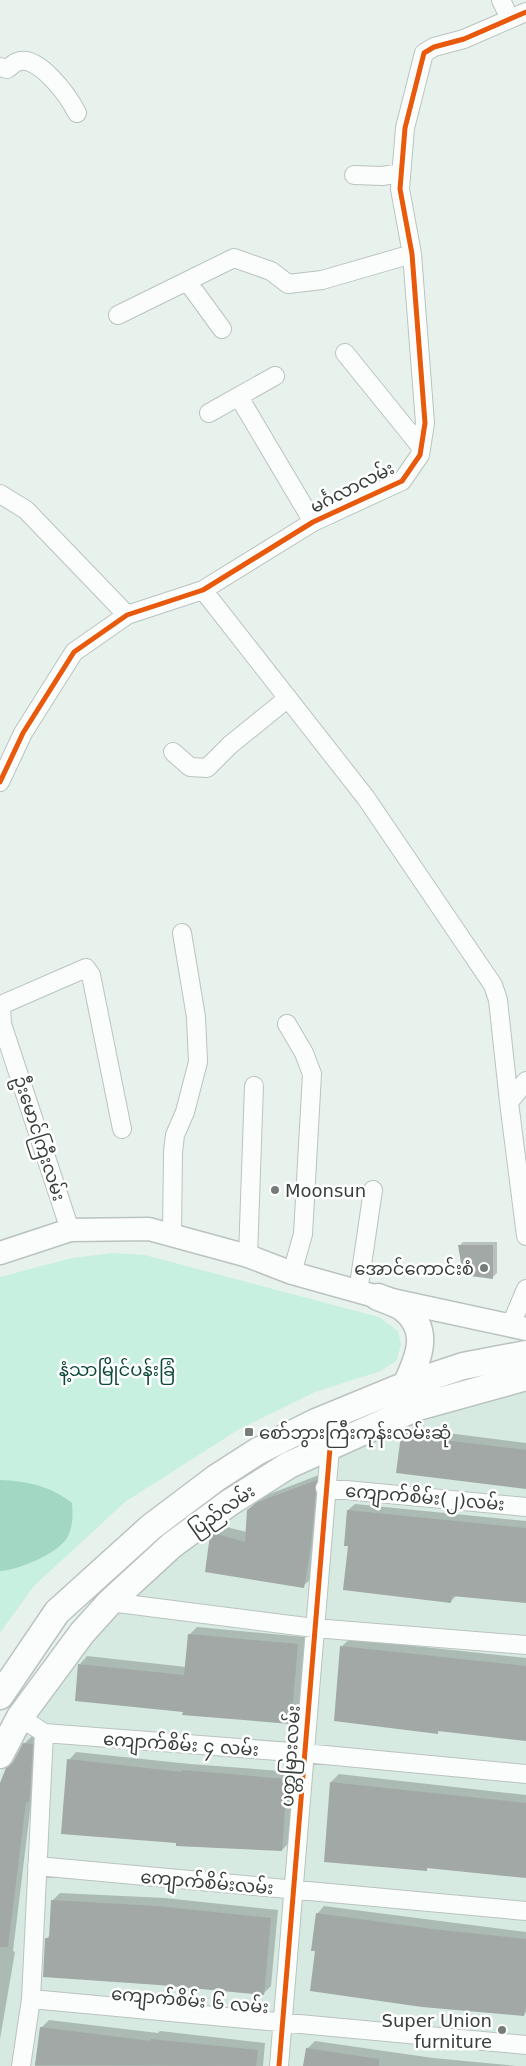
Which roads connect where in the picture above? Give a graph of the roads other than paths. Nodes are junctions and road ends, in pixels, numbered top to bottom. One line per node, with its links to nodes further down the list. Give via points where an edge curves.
1 (501, 0): 3 (street)
2 (526, 12): 3 (street, မင်္ဂလာလမ်း)
3 (510, 19): 7 (street, မင်္ဂလာလမ်း, via 424,53 405,128)
4 (0, 67): 5 (street, via 7,69 17,61 27,61 48,73)
5 (77, 113)
6 (354, 174): 7 (street)
7 (401, 174): 8 (street, မင်္ဂလာလမ်း, via 400,189)
8 (412, 254): 9 (street, via 322,280 288,284 271,271 234,258); 16 (street, မင်္ဂလာလမ်း, via 425,423)
9 (187, 281): 10 (street); 11 (street)
10 (118, 315)
11 (222, 328)
12 (345, 353): 16 (street)
13 (275, 376): 14 (street)
14 (239, 397): 15 (street); 18 (street)
15 (209, 413)
16 (421, 447): 18 (street, မင်္ဂလာလမ်း, via 420,455 402,481)
17 (0, 494): 20 (street, via 26,510)
18 (313, 522): 19 (street, မင်္ဂလာလမ်း)
19 (203, 590): 20 (street, မင်္ဂလာလမ်း); 21 (street)
20 (127, 615): 23 (street, မင်္ဂလာလမ်း, via 74,652 23,733)
21 (288, 698): 22 (street, via 207,768 190,767); 28 (street, via 366,798 493,985 498,1000)
22 (173, 752)
23 (0, 782)
24 (182, 933): 32 (street, via 196,1017 198,1062 172,1152)
25 (287, 1024): 36 (street, via 312,1074 303,1234)
26 (526, 1081): 28 (street)
27 (254, 1086): 35 (street)
28 (509, 1102): 33 (street)
29 (122, 1129): 31 (street, ဦးမောင်ကြီးလမ်း, via 91,975 86,968 1,1005 2,1024)
30 (373, 1190): 38 (street)
31 (70, 1230): 32 (main road, via 149,1229); 34 (main road)
32 (172, 1235): 35 (main road)
33 (526, 1236)
34 (0, 1253)
35 (248, 1256): 36 (main road)
36 (292, 1272): 38 (main road)
37 (526, 1289): 39 (street)
38 (368, 1295): 39 (main road); 41 (highway, via 403,1307 416,1322 422,1345)
39 (518, 1328): 40 (main road)
40 (524, 1366): 41 (highway, ပြည်လမ်း, via 463,1366)
41 (412, 1396): 42 (highway, ပြည်လမ်း); 48 (highway, ပြည်လမ်း, via 316,1422 258,1451 216,1478 151,1527 57,1612)
42 (330, 1448): 43 (street, ပတ္တမြားလမ်း); 45 (highway, ပြည်လမ်း, via 290,1465 229,1503 172,1545)
43 (325, 1488): 44 (street, ကျောက်စိမ်း(၂)လမ်း); 46 (street, ပတ္တမြားလမ်း)
44 (526, 1507)
45 (110, 1602): 46 (street); 49 (highway, ပြည်လမ်း, via 82,1633)
46 (314, 1628): 47 (street); 51 (street, ပတ္တမြားလမ်း)
47 (526, 1645)
48 (0, 1696)
49 (20, 1717): 50 (street, ကျောက်စိမ်း ၄ လမ်း); 52 (highway, ပြည်လမ်း)
50 (44, 1733): 51 (street, ကျောက်စိမ်း ၄ လမ်း); 54 (street)
51 (304, 1753): 53 (street, ကျောက်စိမ်း ၄ လမ်း); 55 (street, ပတ္တမြားလမ်း)
52 (0, 1755)
53 (526, 1774)
54 (37, 1866): 55 (street, ကျောက်စိမ်းလမ်း); 57 (street)
55 (293, 1890): 56 (street, ကျောက်စိမ်းလမ်း); 58 (street, ပတ္တမြားလမ်း)
56 (526, 1911)
57 (31, 1999): 58 (street, ကျောက်စိမ်း ၆ လမ်း); 60 (street)
58 (282, 2022): 59 (street, ကျောက်စိမ်း ၆ လမ်း); 61 (street, ပတ္တမြားလမ်း)
59 (526, 2045)
60 (21, 2066)
61 (279, 2066)

